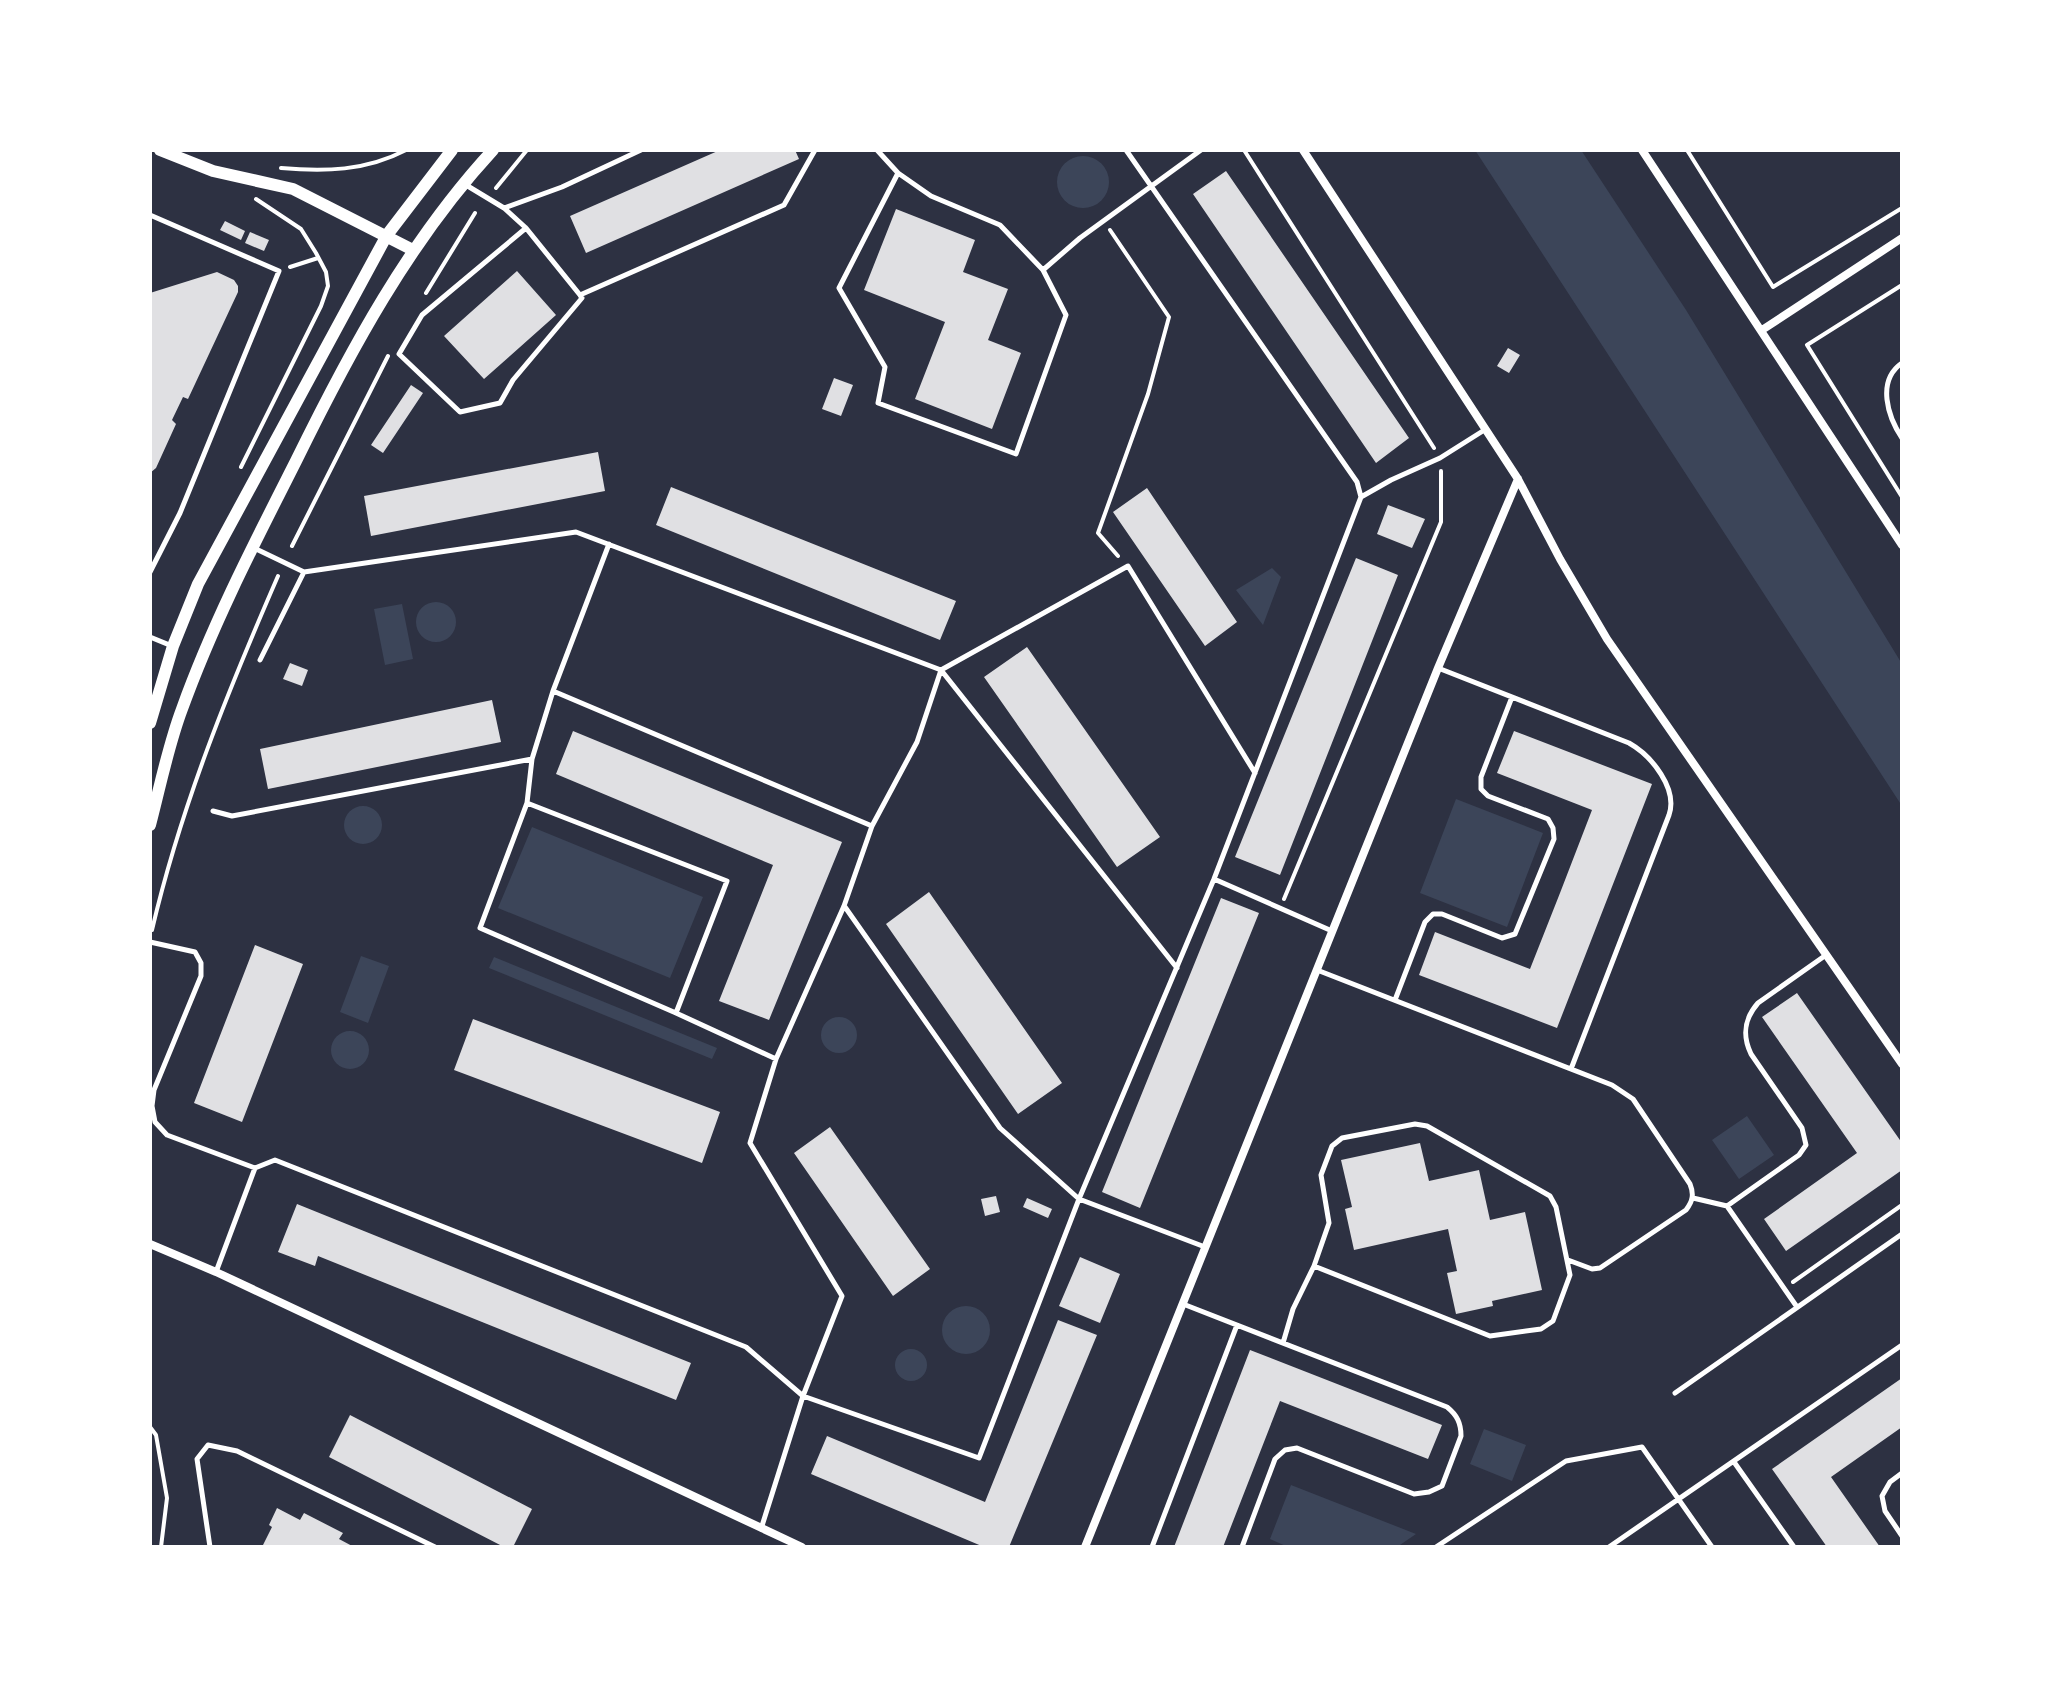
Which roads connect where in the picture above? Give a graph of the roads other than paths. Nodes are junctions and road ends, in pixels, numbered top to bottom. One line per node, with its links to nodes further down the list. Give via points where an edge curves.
1 (160, 150): 17 (street, via 213,171 293,189)
2 (452, 150): 17 (street)
3 (493, 150): 12 (street)
4 (641, 150): 14 (lane)
5 (815, 150): 21 (lane, via 784,205)
6 (877, 150): 11 (lane)
7 (1126, 150): 13 (lane)
8 (1201, 150): 13 (lane)
9 (1303, 150): 24 (street)
10 (1642, 150): 22 (street)
11 (898, 173): 20 (lane, via 931,196 1000,225); 20 (lane, via 839,288 885,367 878,403 1016,454 1066,315)
12 (462, 183): 14 (lane); 19 (street)
13 (1152, 188): 20 (lane); 27 (lane, via 1357,482)
14 (504, 208): 16 (lane)
15 (150, 215): 31 (lane, via 279,271 180,513)
16 (526, 228): 21 (lane); 21 (lane, via 422,315 399,354 460,412 500,403)
17 (387, 235): 19 (street); 34 (street, via 198,584)
18 (1902, 238): 22 (street)
19 (413, 250): 30 (street, via 325,401)
20 (1043, 270)
21 (580, 295)
22 (1762, 330): 29 (street)
23 (1902, 363): 25 (lane, via 1894,369 1886,394 1890,420)
24 (1487, 429): 26 (street); 27 (lane)
25 (1902, 438)
26 (1518, 479): 36 (street); 51 (street, via 1607,639)
27 (1361, 497): 42 (lane)
28 (609, 544): 32 (lane, via 576,532); 37 (lane); 38 (lane)
29 (1902, 545)
30 (253, 547): 32 (lane); 45 (street, via 181,711)
31 (150, 572)
32 (304, 572): 35 (lane)
33 (150, 637): 34 (lane)
34 (173, 646): 40 (street)
35 (260, 660)
36 (1438, 668): 39 (lane); 49 (street)
37 (941, 670): 42 (lane, via 1128,566); 46 (lane, via 917,742); 52 (lane)
38 (553, 691): 41 (lane); 46 (lane)
39 (1512, 697): 54 (lane, via 1480,784 1488,796 1548,819 1554,833 1549,852 1512,937 1502,938 1442,914 1429,917); 58 (lane, via 1629,743 1649,760 1672,798)
40 (150, 723)
41 (532, 759): 43 (lane); 44 (lane, via 232,816)
42 (1255, 774): 47 (lane)
43 (527, 803): 55 (lane, via 480,928); 55 (lane, via 727,881)
44 (213, 811)
45 (150, 825)
46 (872, 826): 48 (lane)
47 (1214, 879): 49 (lane); 52 (lane)
48 (844, 906): 56 (lane); 61 (lane, via 1000,1128)
49 (1332, 931): 53 (street)
50 (150, 942): 59 (lane, via 195,952 201,963 201,976 154,1090 155,1122 167,1135)
51 (1827, 955): 57 (street); 62 (lane, via 1758,1003 1745,1026 1751,1054 1802,1128 1806,1145)
52 (1177, 968): 61 (lane)
53 (1316, 970): 54 (lane); 65 (street)
54 (1395, 1000): 58 (lane)
55 (676, 1013): 56 (lane)
56 (776, 1059): 75 (lane, via 750,1143 842,1296)
57 (1902, 1064)
58 (1571, 1069): 60 (lane, via 1618,1087 1633,1099 1690,1184)
59 (255, 1168): 68 (lane); 75 (lane, via 275,1160 746,1347)
60 (1693, 1198): 62 (lane); 66 (lane, via 1686,1210 1600,1268)
61 (1079, 1199): 65 (lane); 75 (lane, via 979,1458)
62 (1727, 1206): 70 (lane)
63 (1902, 1234): 70 (lane)
64 (150, 1244): 68 (street)
65 (1205, 1247): 69 (street)
66 (1568, 1260): 67 (lane, via 1569,1281 1553,1321 1541,1329 1497,1336); 67 (lane, via 1550,1196 1415,1124 1342,1138 1332,1146 1321,1175 1329,1223)
67 (1314, 1266): 72 (lane)
68 (216, 1272): 79 (street)
69 (1183, 1304): 71 (lane); 84 (street)
70 (1797, 1307): 74 (lane)
71 (1237, 1325): 72 (lane); 85 (lane)
72 (1283, 1343): 86 (lane, via 1447,1407 1459,1419 1461,1436 1442,1486 1422,1494 1297,1448 1285,1450 1275,1459)
73 (1902, 1345): 76 (lane)
74 (1675, 1393)
75 (803, 1396): 79 (lane)
76 (1734, 1462): 78 (lane); 90 (lane)
77 (1902, 1473): 80 (lane, via 1882,1496 1885,1511)
78 (1679, 1500): 87 (lane, via 1642,1447 1566,1461); 88 (lane); 89 (lane)
79 (761, 1529): 83 (street)
80 (1902, 1536)
81 (210, 1547): 82 (lane, via 197,1459 208,1445 237,1451)
82 (435, 1547)
83 (802, 1547)
84 (1085, 1547)
85 (1152, 1547)
86 (1242, 1547)
87 (1436, 1547)
88 (1609, 1547)
89 (1712, 1547)
90 (1794, 1547)

